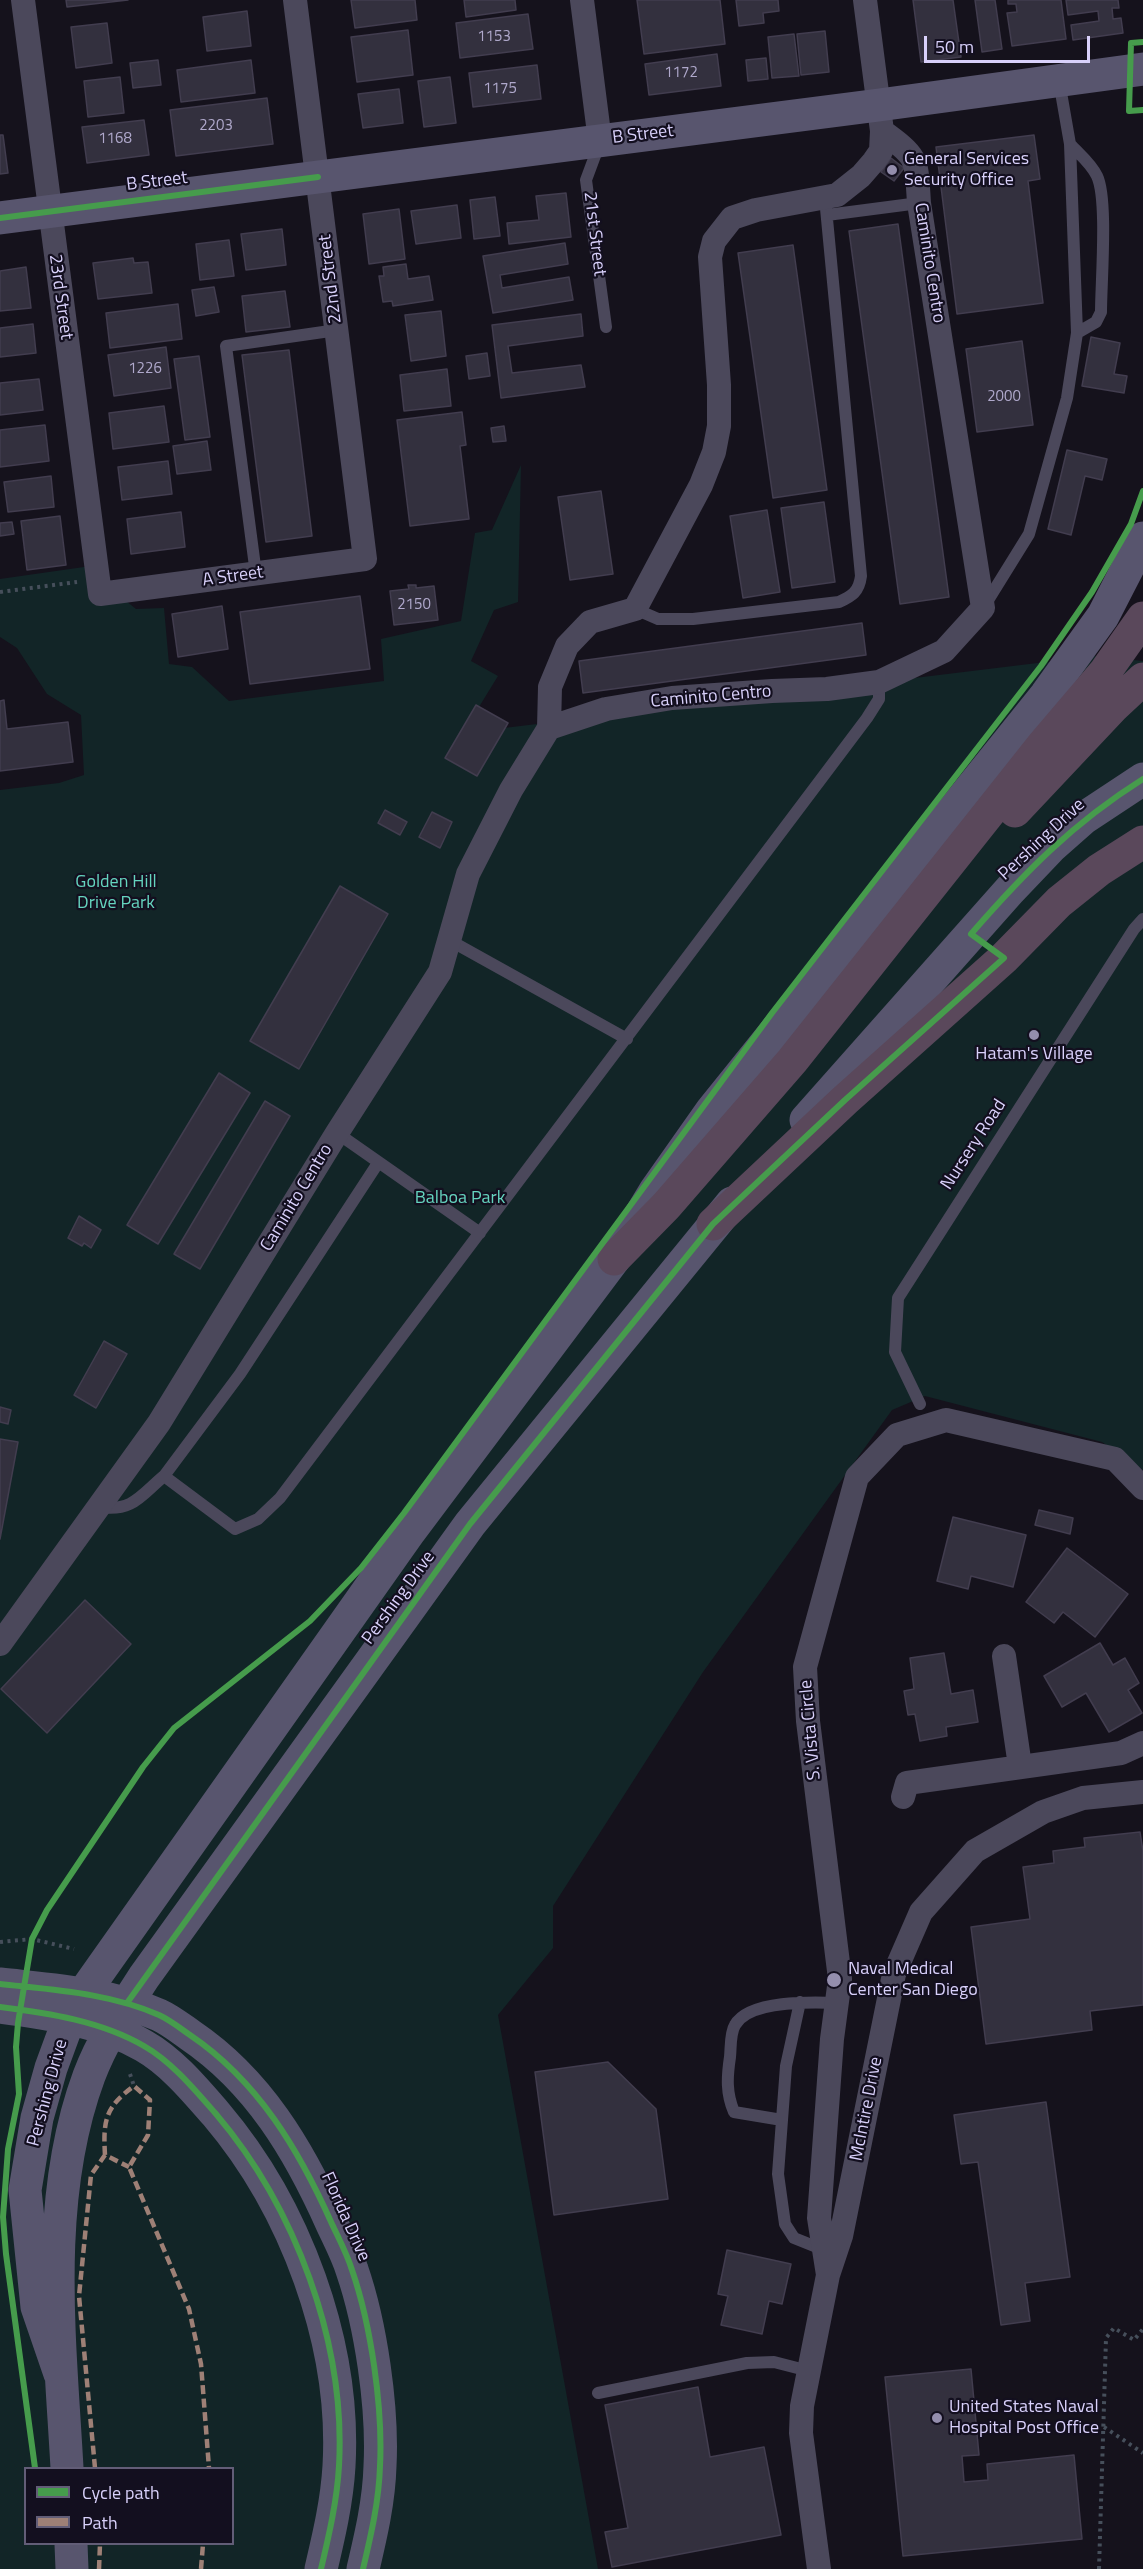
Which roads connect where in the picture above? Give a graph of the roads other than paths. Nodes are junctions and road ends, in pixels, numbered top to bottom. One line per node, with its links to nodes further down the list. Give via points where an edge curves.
1 (23, 0): 13 (street, 23rd Street)
2 (294, 0): 10 (street, 22nd Street)
3 (582, 0): 8 (street, 21st Street)
4 (865, 0): 7 (street)
5 (1143, 69): 6 (main road, B Street)
6 (1059, 81): 7 (main road, B Street); 9 (lane)
7 (881, 118): 8 (main road, B Street); 11 (street, Caminito Centro, via 909,151 916,166); 12 (street, via 880,151 874,161)
8 (600, 141): 10 (main road, B Street); 15 (lane, 21st Street, via 586,180)
9 (1070, 144): 17 (lane); 17 (lane, via 1091,165 1102,196 1101,312 1096,322)
10 (318, 177): 13 (main road, B Street); 16 (street, 22nd Street)
11 (919, 203): 12 (lane); 22 (street, Caminito Centro)
12 (826, 207): 23 (street, via 756,210 732,218 714,241 710,257 719,385 716,443 701,486); 23 (lane, via 860,587 839,602 693,619 658,619)
13 (49, 211): 14 (main road, B Street); 21 (street, 23rd Street)
14 (0, 218)
15 (606, 327)
16 (337, 330): 19 (street, 22nd Street); 20 (lane, via 226,346)
17 (1077, 333): 22 (lane, via 1067,398 1029,534)
18 (1143, 538): 38 (main road, Pershing Drive, via 1103,616 1046,695 712,1110 655,1191)
19 (365, 559): 20 (street, A Street)
20 (256, 574): 21 (street, A Street)
21 (99, 587)
22 (983, 608): 26 (street, Caminito Centro, via 944,651)
23 (635, 609): 27 (street, via 590,622 567,646 550,687)
24 (1143, 618): 32 (highway, via 1105,672)
25 (1143, 679): 32 (highway)
26 (879, 682): 27 (street, Caminito Centro, via 672,698 606,709); 33 (lane, via 879,699 867,718)
27 (549, 728): 31 (street, Caminito Centro, via 511,790 468,874)
28 (1143, 779): 36 (main road, Pershing Drive, via 1084,818 1050,848)
29 (1143, 842): 36 (highway, via 1098,870 1059,902 1004,958)
30 (1143, 919): 39 (lane, Nursery Road, via 898,1298 895,1352)
31 (449, 940): 33 (lane); 34 (street, Caminito Centro, via 440,972)
32 (839, 1001): 38 (highway, via 666,1206)
33 (627, 1039): 37 (lane)
34 (337, 1133): 35 (lane); 42 (street, Caminito Centro, via 159,1424)
35 (378, 1163): 37 (lane); 40 (lane, via 240,1374)
36 (713, 1224): 54 (main road, Pershing Drive, via 470,1524)
37 (480, 1233): 40 (lane, via 280,1498 258,1519 235,1529)
38 (614, 1259): 52 (main road, Pershing Drive, via 410,1531)
39 (920, 1404)
40 (164, 1476): 42 (lane, via 128,1506)
41 (1143, 1488): 51 (street, S. Vista Circle, via 1115,1459 946,1419 897,1435 856,1477 805,1667 808,1721 840,1979)
42 (100, 1507): 43 (street, Caminito Centro)
43 (0, 1644)
44 (1004, 1656): 46 (street)
45 (1143, 1743): 46 (street, via 1121,1754)
46 (1020, 1766): 48 (street, via 907,1783)
47 (1143, 1792): 57 (street, McIntire Drive, via 1083,1798 1043,1812 975,1851 921,1912 894,1974 841,2236)
48 (903, 1797)
49 (0, 1984): 52 (main road)
50 (800, 2002): 51 (lane); 55 (lane, via 786,2066); 55 (lane, via 757,2009 741,2016 734,2026 727,2084 734,2112)
51 (837, 2002): 56 (street, S. Vista Circle, via 819,2218)
52 (76, 2006): 53 (main road); 54 (main road, Florida Drive); 59 (main road, Pershing Drive, via 51,2068 25,2190 37,2307)
53 (0, 2007)
54 (119, 2017): 59 (main road, Pershing Drive, via 90,2074 68,2149 59,2246); 64 (main road, Florida Drive, via 145,2046 174,2069 238,2141 275,2199 315,2293 337,2396 339,2465); 65 (main road, Florida Drive, via 161,2016 212,2050 253,2090 310,2174 352,2269 369,2333 377,2393 380,2466 374,2523)
55 (782, 2120): 56 (lane, via 778,2174 785,2224 794,2238)
56 (824, 2250): 57 (street, S. Vista Circle)
57 (828, 2275): 58 (street, McIntire Drive)
58 (809, 2371): 60 (lane, via 774,2362 747,2363); 66 (street, McIntire Drive, via 801,2433)
59 (60, 2374): 61 (main road, Pershing Drive)
60 (598, 2393)
61 (67, 2467)
62 (70, 2545): 63 (main road)
63 (72, 2569)
64 (321, 2569)
65 (363, 2569)
66 (819, 2569)

